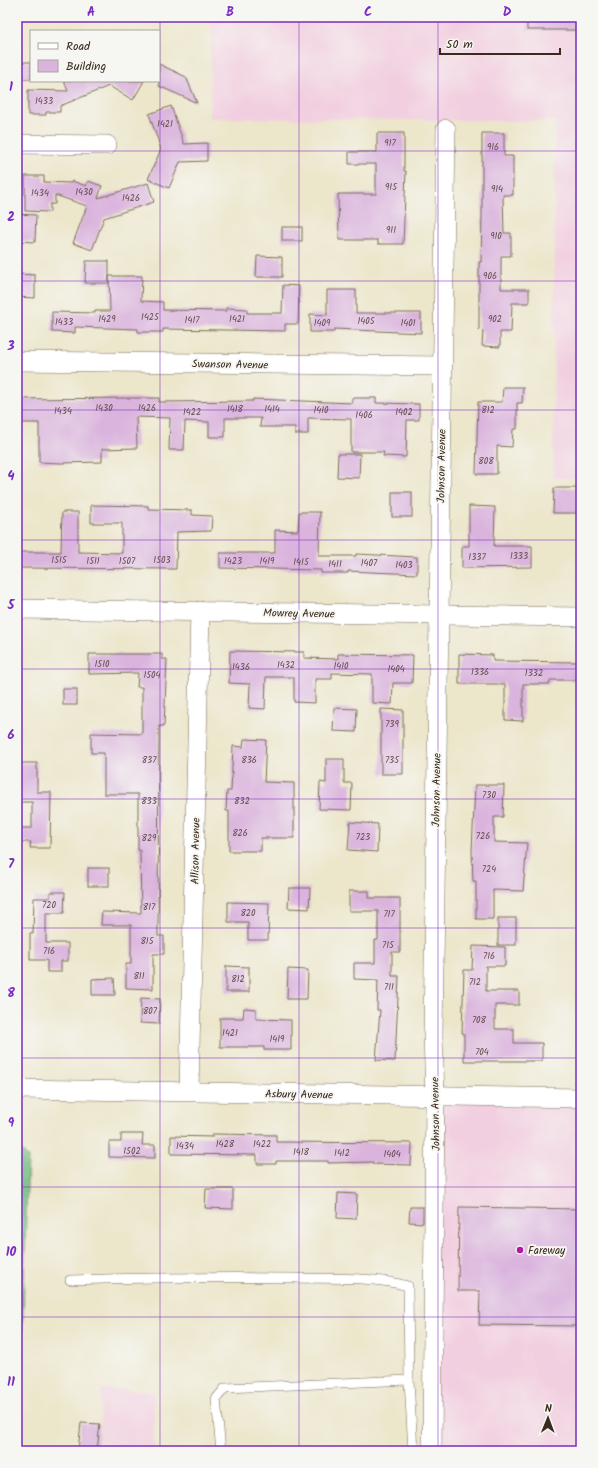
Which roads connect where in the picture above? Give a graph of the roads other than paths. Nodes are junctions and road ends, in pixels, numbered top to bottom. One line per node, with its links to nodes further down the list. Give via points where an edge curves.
1 (446, 129): 5 (street, Johnson Avenue)
2 (17, 144): 3 (street)
3 (107, 145)
4 (17, 361): 5 (street, Swanson Avenue)
5 (442, 366): 8 (street, Johnson Avenue)
6 (17, 609): 7 (street, Mowrey Avenue)
7 (200, 611): 8 (street, Mowrey Avenue); 11 (street, Allison Avenue)
8 (439, 615): 9 (street, Mowrey Avenue); 12 (street, Johnson Avenue, via 433,1035)
9 (581, 617)
10 (17, 1089): 11 (street, Asbury Avenue)
11 (189, 1091): 12 (street, Asbury Avenue)
12 (436, 1097): 13 (street, Asbury Avenue); 18 (street, Johnson Avenue)
13 (581, 1098)
14 (70, 1280): 15 (lane, via 210,1277 358,1279 386,1280 408,1286)
15 (409, 1380): 16 (lane, via 224,1388 216,1398); 17 (lane)
16 (221, 1451)
17 (413, 1451)
18 (432, 1451)

